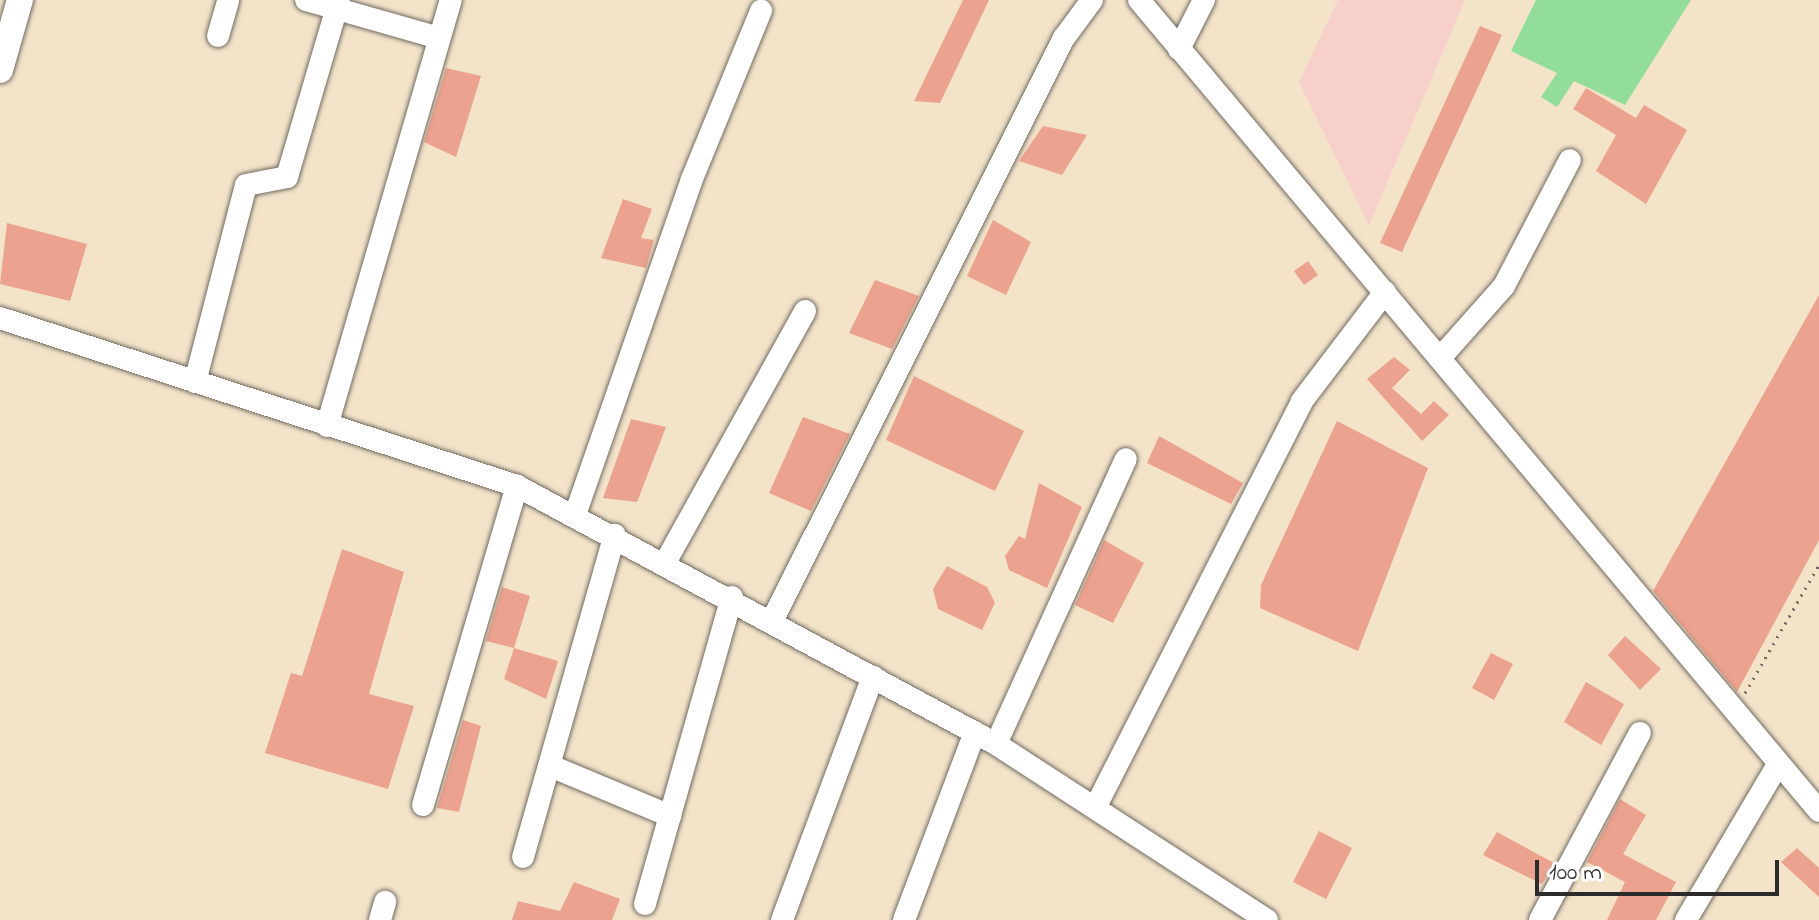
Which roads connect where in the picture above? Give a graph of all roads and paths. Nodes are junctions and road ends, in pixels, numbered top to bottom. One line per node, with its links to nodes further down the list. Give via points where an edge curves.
1 (20, 0): 13 (main road)
2 (228, 0): 10 (street)
3 (306, 0): 8 (street)
4 (451, 0): 11 (street)
5 (1092, 0): 28 (street, via 1064,38)
6 (1139, 0): 12 (street)
7 (1204, 0): 12 (street)
8 (337, 4): 11 (street); 19 (street, via 287,177 246,185)
9 (761, 11): 23 (street, via 692,179)
10 (218, 36)
11 (439, 38): 20 (street)
12 (1179, 49): 15 (street)
13 (0, 70)
14 (1570, 160): 18 (street, via 1504,286)
15 (1385, 292): 18 (street); 37 (street, via 1302,401)
16 (805, 311): 25 (street)
17 (0, 318): 19 (street)
18 (1441, 357): 30 (street)
19 (195, 382): 20 (street)
20 (327, 426): 22 (street)
21 (1126, 459): 33 (street)
22 (517, 486): 23 (street); 36 (street)
23 (575, 515): 24 (street)
24 (615, 535): 25 (street); 35 (street)
25 (666, 561): 27 (street)
26 (1819, 565): 30 (path)
27 (732, 597): 28 (street); 39 (street)
28 (773, 619): 29 (street)
29 (873, 676): 31 (street); 42 (street)
30 (1736, 710): 34 (street)
31 (975, 732): 33 (street); 43 (street)
32 (1640, 733): 45 (street)
33 (996, 744): 37 (street)
34 (1779, 763): 38 (street); 46 (street)
35 (553, 767): 39 (street); 40 (street)
36 (423, 805)
37 (1096, 806): 44 (street)
38 (1819, 811)
39 (670, 816): 41 (street)
40 (523, 857)
41 (645, 904)
42 (782, 920)
43 (904, 920)
44 (1267, 920)
45 (1540, 920)
46 (1686, 920)

